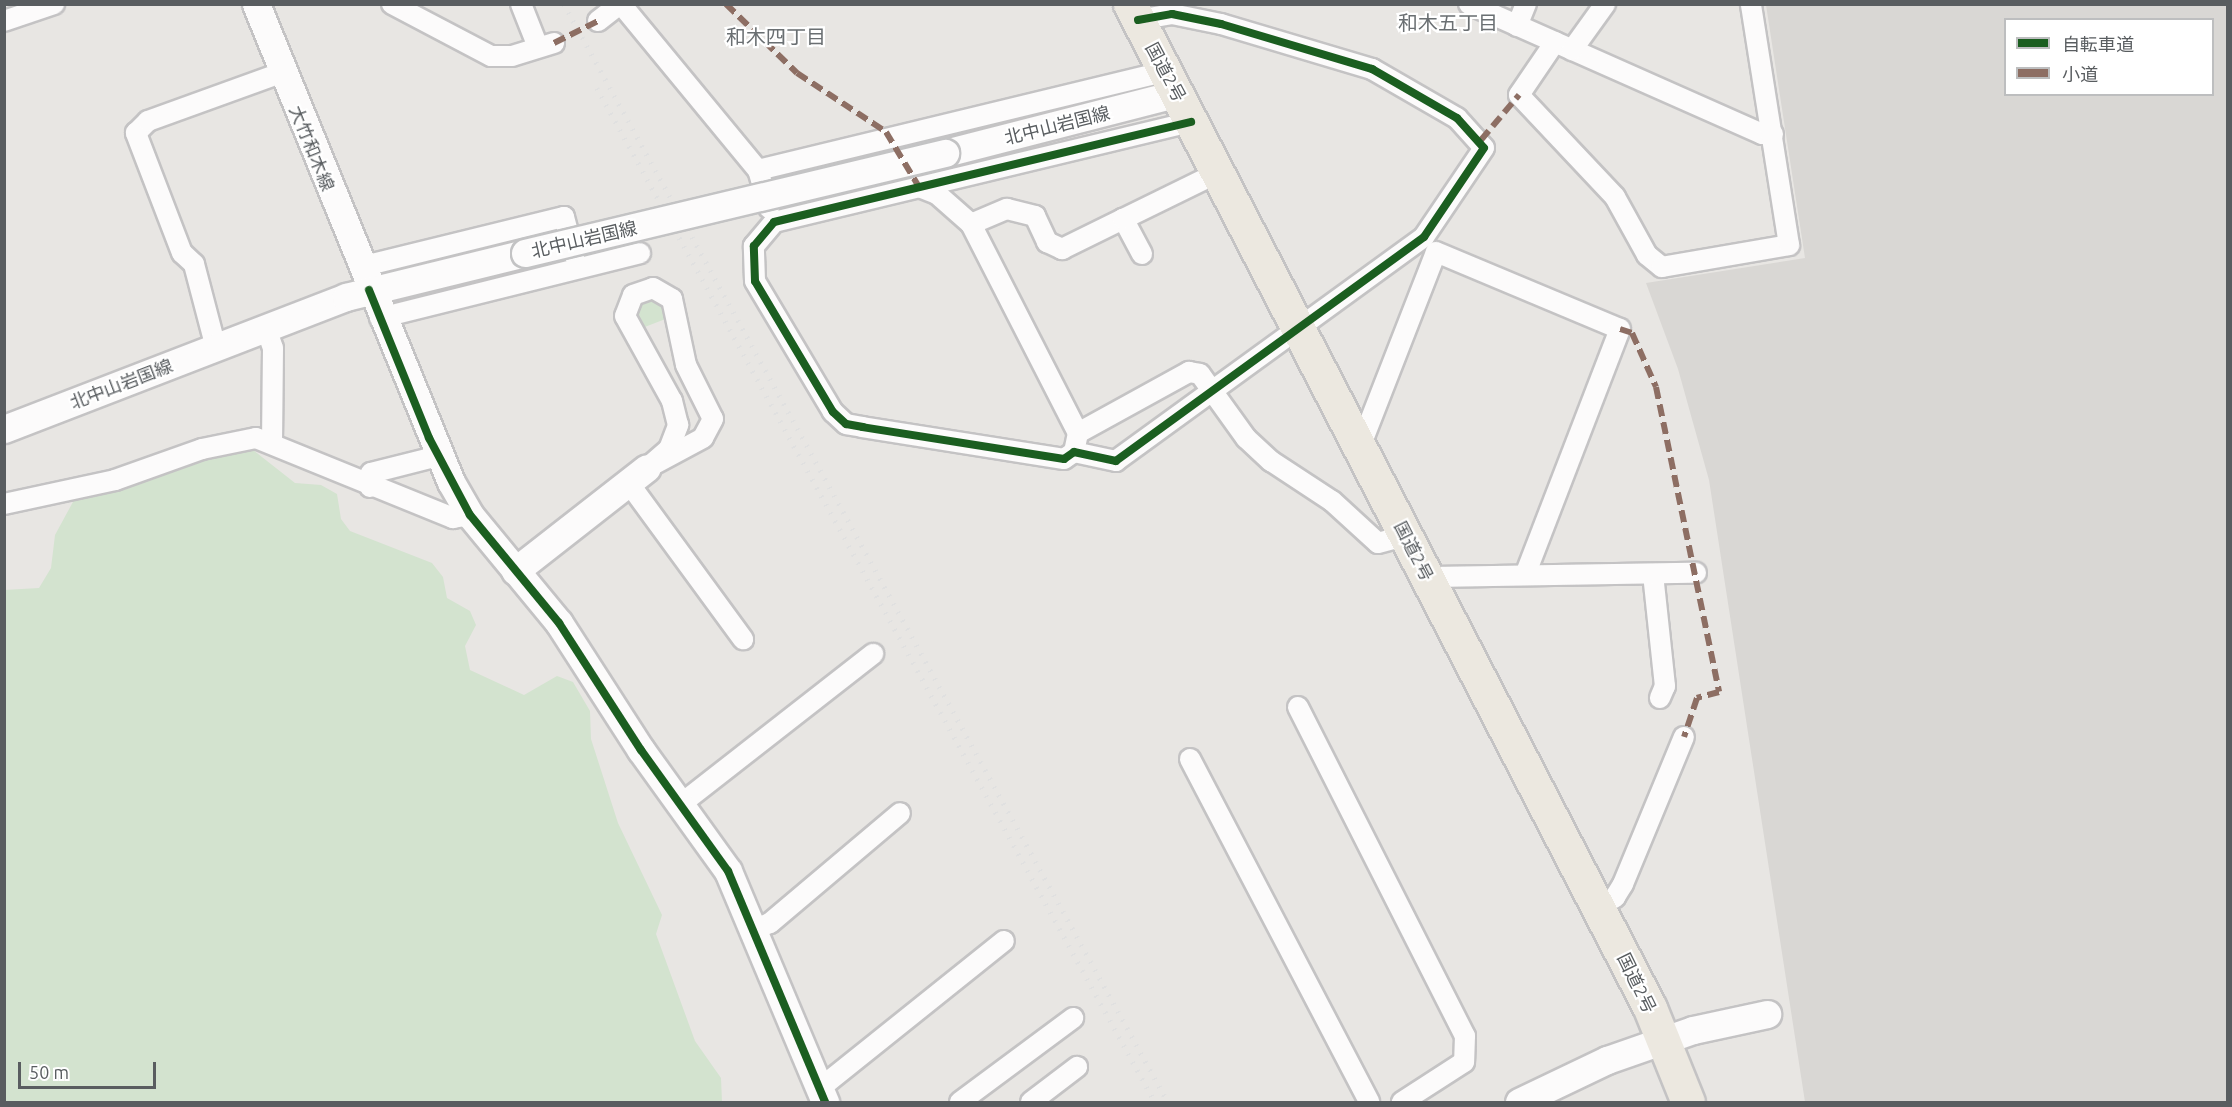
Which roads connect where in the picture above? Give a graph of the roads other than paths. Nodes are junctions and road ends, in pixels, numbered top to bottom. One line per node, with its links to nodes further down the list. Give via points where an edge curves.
1 (54, 4): 11 (street)
2 (256, 4): 15 (main road, 大竹和木線)
3 (392, 4): 4 (street, via 491,56 512,57 546,45)
4 (521, 4)
5 (621, 4): 12 (street); 18 (street)
6 (1468, 4): 13 (street)
7 (1526, 4): 13 (street)
8 (1605, 4): 14 (street)
9 (1751, 4): 17 (street)
10 (1134, 12): 16 (highway, 国道2号); 30 (street, via 1172,14 1300,43 1411,89 1481,140 1480,156 1424,237)
11 (5, 18)
12 (598, 21)
13 (1517, 26): 14 (street)
14 (1563, 46): 17 (street, via 1762,134); 17 (street, via 1519,95 1608,188 1647,255 1662,267 1789,245)
15 (283, 72): 27 (main road, 大竹和木線); 31 (street, via 148,121 136,133 182,253 194,264)
16 (1178, 96): 18 (street, via 887,139); 19 (highway, 国道2号); 20 (street); 27 (main road, 北中山岩国線, bridge, via 525,253)
17 (1773, 134)
18 (758, 170): 22 (street)
19 (1217, 173): 21 (street); 30 (highway, 国道2号)
20 (919, 187): 22 (street); 23 (street, via 937,194)
21 (1123, 219): 23 (street, via 1062,249 1047,242 1035,216 1007,209); 25 (street)
22 (774, 222): 34 (street, via 754,246 755,281 833,412 846,424 1064,459)
23 (971, 224): 34 (street)
24 (640, 253): 26 (street)
25 (1142, 254)
26 (578, 269): 27 (street, via 564,217); 28 (street)
27 (365, 279): 28 (main road, 大竹和木線); 29 (main road, 北中山岩国線)
28 (380, 318): 37 (main road, 大竹和木線)
29 (266, 328): 31 (main road, 北中山岩国線); 35 (street, via 273,348)
30 (1297, 331): 32 (street); 36 (highway, 国道2号)
31 (216, 348): 33 (main road, 北中山岩国線)
32 (1214, 392): 34 (street, via 1116,461); 34 (street, via 1200,374 1190,372); 42 (street, via 1246,438 1270,461 1332,501 1378,543)
33 (4, 429)
34 (1076, 443)
35 (272, 444): 39 (street); 40 (street, via 243,438 116,480)
36 (1360, 447): 42 (highway, 国道2号); 44 (street, via 1436,252 1620,329)
37 (438, 456): 39 (street, via 371,473); 41 (main road, 大竹和木線)
38 (638, 475): 38 (street, via 669,449 678,425 672,401 625,315 633,295 654,288 672,299 686,365 713,418 703,438); 43 (main road); 48 (street)
39 (370, 487): 41 (street, via 453,518)
40 (4, 504)
41 (470, 515): 43 (main road, 大竹和木線)
42 (1407, 535): 47 (highway, 国道2号)
43 (515, 571): 54 (main road, 大竹和木線, via 559,622)
44 (1526, 573): 46 (street); 47 (street)
45 (1696, 573): 46 (street)
46 (1653, 574): 50 (street, via 1665,686)
47 (1427, 577): 56 (highway, 国道2号)
48 (743, 639)
49 (873, 654): 54 (street)
50 (1660, 698)
51 (1298, 707): 67 (street, via 1465,1036 1464,1062)
52 (1684, 737): 56 (street, via 1623,884 1615,897)
53 (1190, 759): 66 (street)
54 (681, 804): 57 (main road, 大竹和木線, via 728,871)
55 (900, 813): 57 (street, via 770,923)
56 (1598, 907): 61 (highway, 国道2号)
57 (755, 929): 63 (main road, 大竹和木線)
58 (1004, 941): 63 (street, via 829,1081)
59 (1767, 1014): 61 (main road)
60 (1073, 1018): 64 (street)
61 (1663, 1040): 68 (main road, via 1556,1082); 69 (highway, 国道2号)
62 (1077, 1067): 65 (street)
63 (821, 1093)
64 (960, 1102)
65 (1031, 1102)
66 (1370, 1102)
67 (1402, 1102)
68 (1519, 1102)
69 (1688, 1102)

